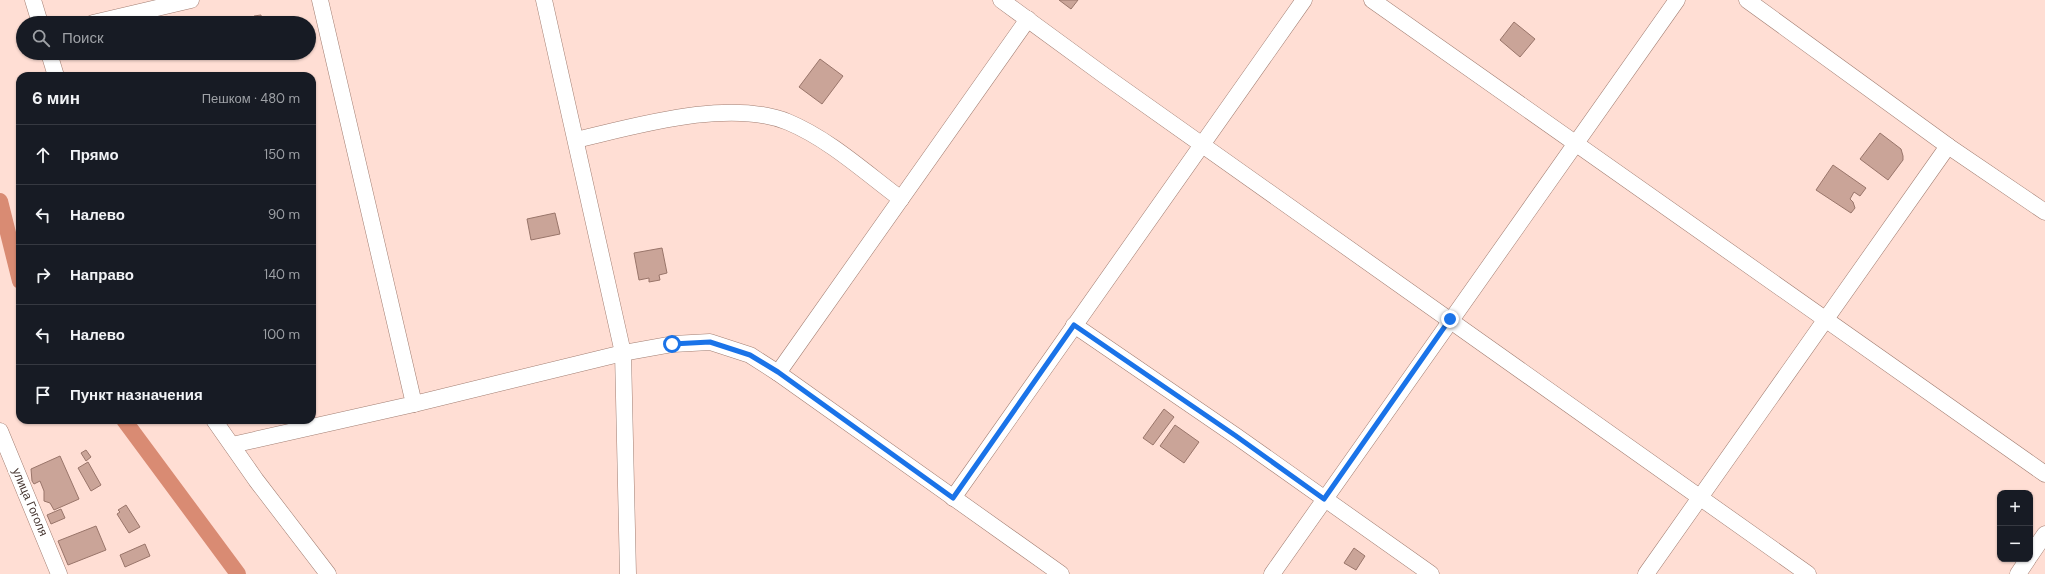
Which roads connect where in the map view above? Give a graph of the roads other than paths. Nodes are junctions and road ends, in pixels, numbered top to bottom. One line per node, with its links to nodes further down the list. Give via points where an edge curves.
1 (33, 0): 10 (street)
2 (191, 0): 11 (street)
3 (320, 0): 26 (street)
4 (544, 0): 15 (street)
5 (1001, 0): 12 (street)
6 (1304, 0): 17 (street)
7 (1372, 0): 16 (street)
8 (1677, 0): 16 (street)
9 (1747, 0): 18 (street)
10 (38, 16)
11 (123, 16)
12 (1028, 19): 17 (street); 19 (street)
13 (51, 60): 14 (street)
14 (55, 72)
15 (576, 140): 19 (street, via 640,124 699,115 756,114 788,122 832,147); 24 (street)
16 (1576, 142): 21 (street); 22 (street)
17 (1202, 144): 21 (street); 23 (street)
18 (1948, 146): 20 (street); 22 (street)
19 (901, 199): 25 (street)
20 (2045, 212)
21 (1450, 319): 32 (street); 33 (street)
22 (1825, 319): 30 (street); 32 (street)
23 (1074, 325): 31 (street); 33 (street)
24 (623, 353): 25 (street, via 672,344 710,342 750,355); 26 (street); 39 (street)
25 (778, 372): 31 (street)
26 (414, 404): 29 (street)
27 (217, 424): 29 (street)
28 (0, 431): 37 (street, улица Гоголя)
29 (232, 445): 38 (street)
30 (2045, 474)
31 (953, 498): 40 (street)
32 (1701, 498): 43 (street); 44 (street)
33 (1324, 499): 41 (street); 42 (street)
34 (2045, 534): 35 (street)
35 (2033, 552)
36 (2026, 562): 45 (street)
37 (59, 574)
38 (328, 574)
39 (628, 574)
40 (1061, 574)
41 (1272, 574)
42 (1431, 574)
43 (1646, 574)
44 (1808, 574)
45 (2018, 574)

